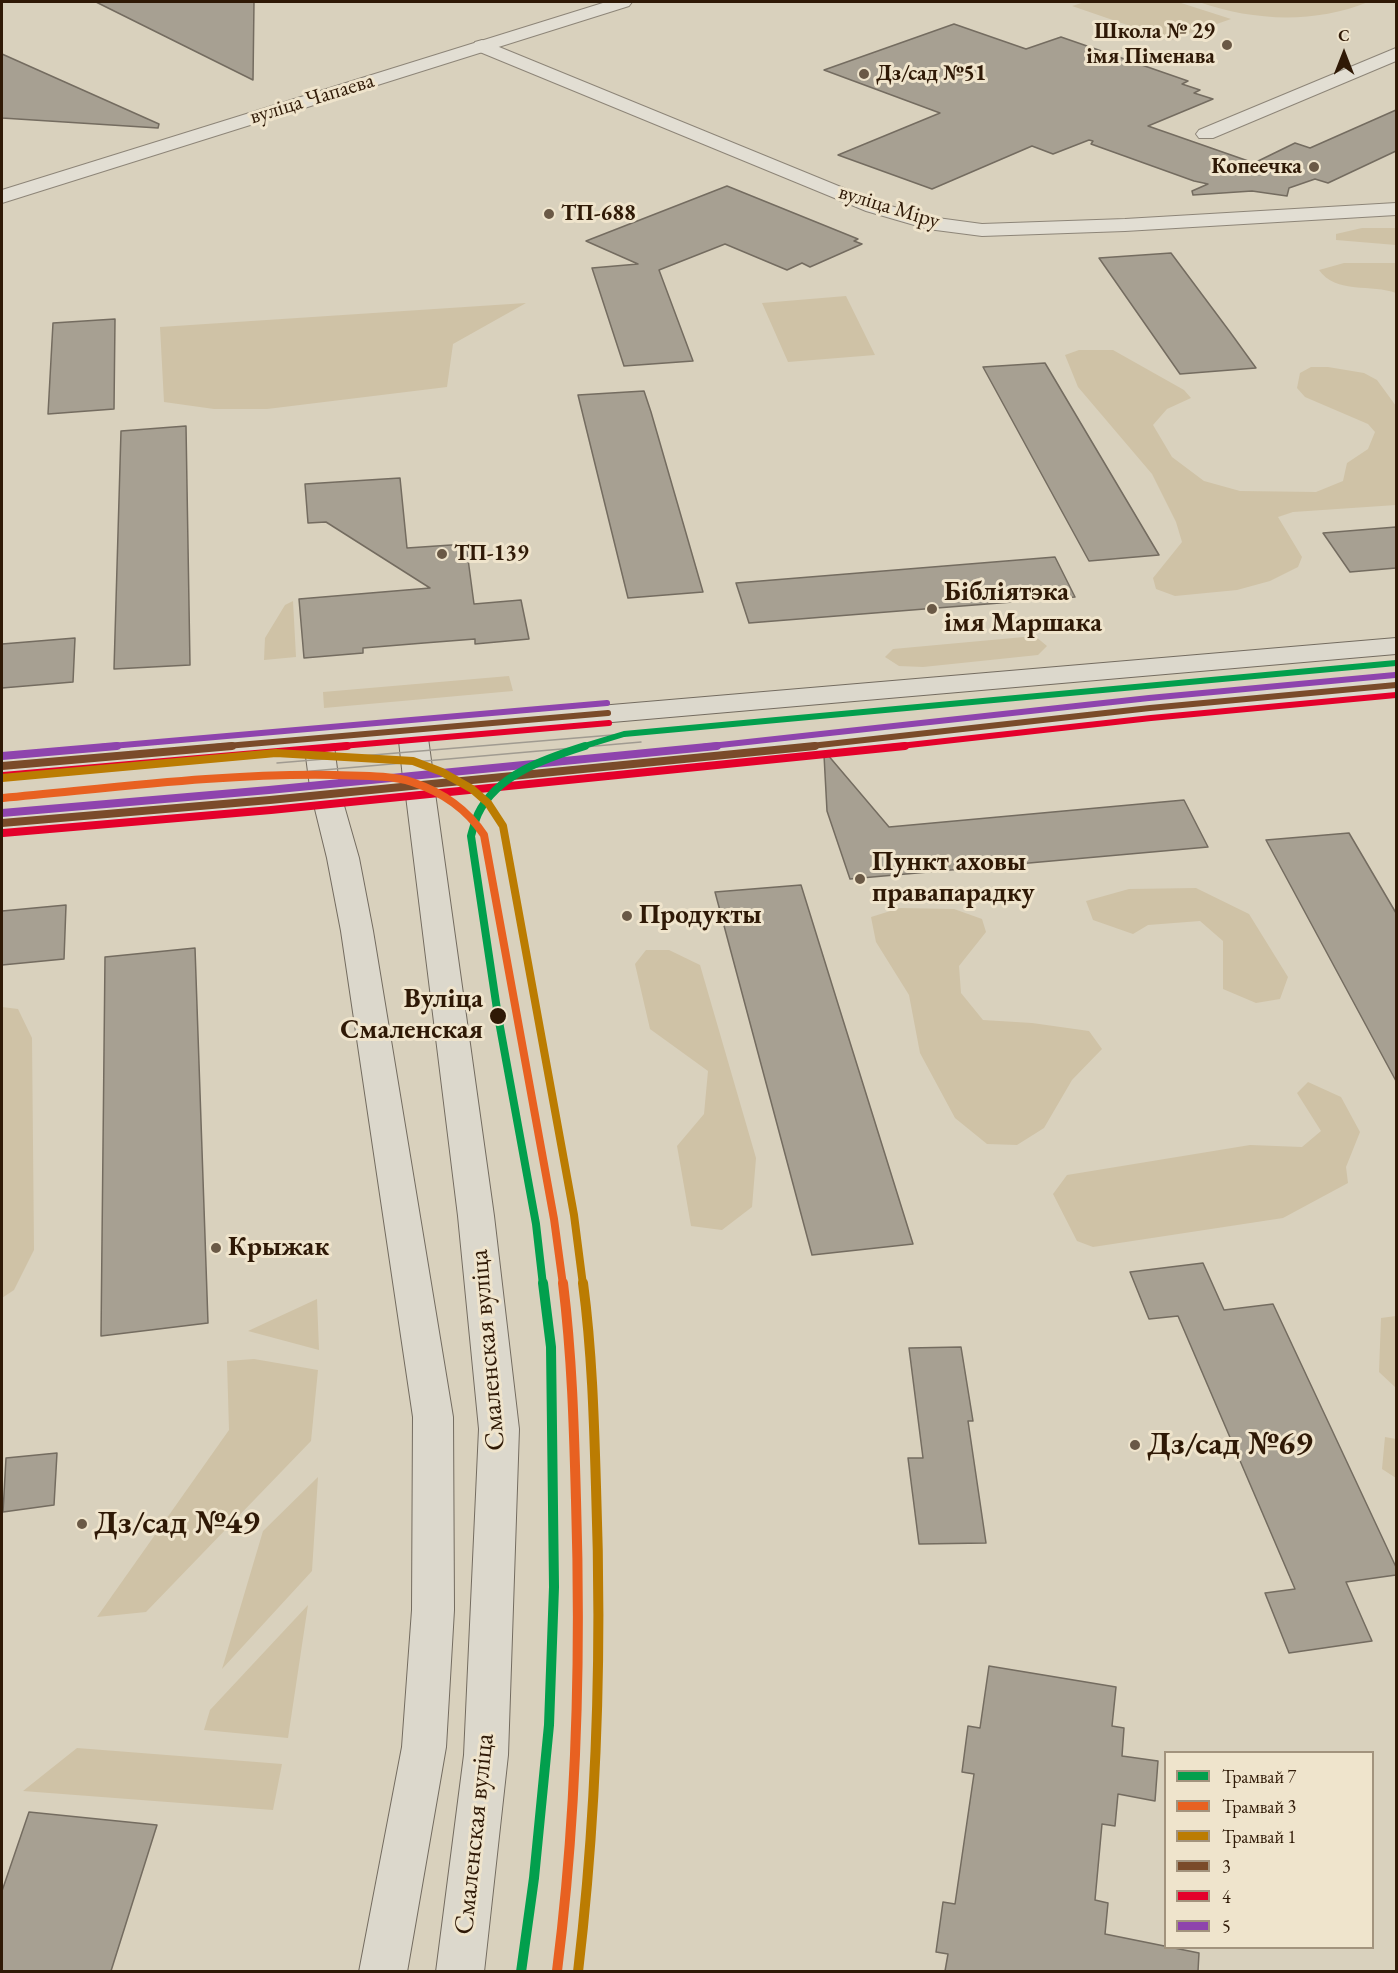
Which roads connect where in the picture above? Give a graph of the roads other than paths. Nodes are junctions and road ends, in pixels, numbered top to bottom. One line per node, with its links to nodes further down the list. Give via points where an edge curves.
1 (623, 2): 2 (street, вуліца Чапаева)
2 (482, 46): 5 (street, вуліца Чапаева); 6 (street, вуліца Міру, via 873,207 927,223 982,230)
3 (1396, 54): 4 (street)
4 (1206, 134)
5 (2, 197)
6 (1396, 209)
7 (1396, 646): 9 (main road)
8 (1396, 685): 12 (main road)
9 (412, 730): 10 (main road); 12 (main road, Смаленская вуліца)
10 (318, 739): 11 (main road); 13 (main road)
11 (2, 766)
12 (419, 786): 13 (main road); 16 (main road, Смаленская вуліца, via 476,1216 499,1429 486,1755)
13 (326, 795): 14 (main road); 15 (main road, via 357,932 434,1418 433,1610 424,1747)
14 (2, 823)
15 (384, 1971)
16 (460, 1971)

